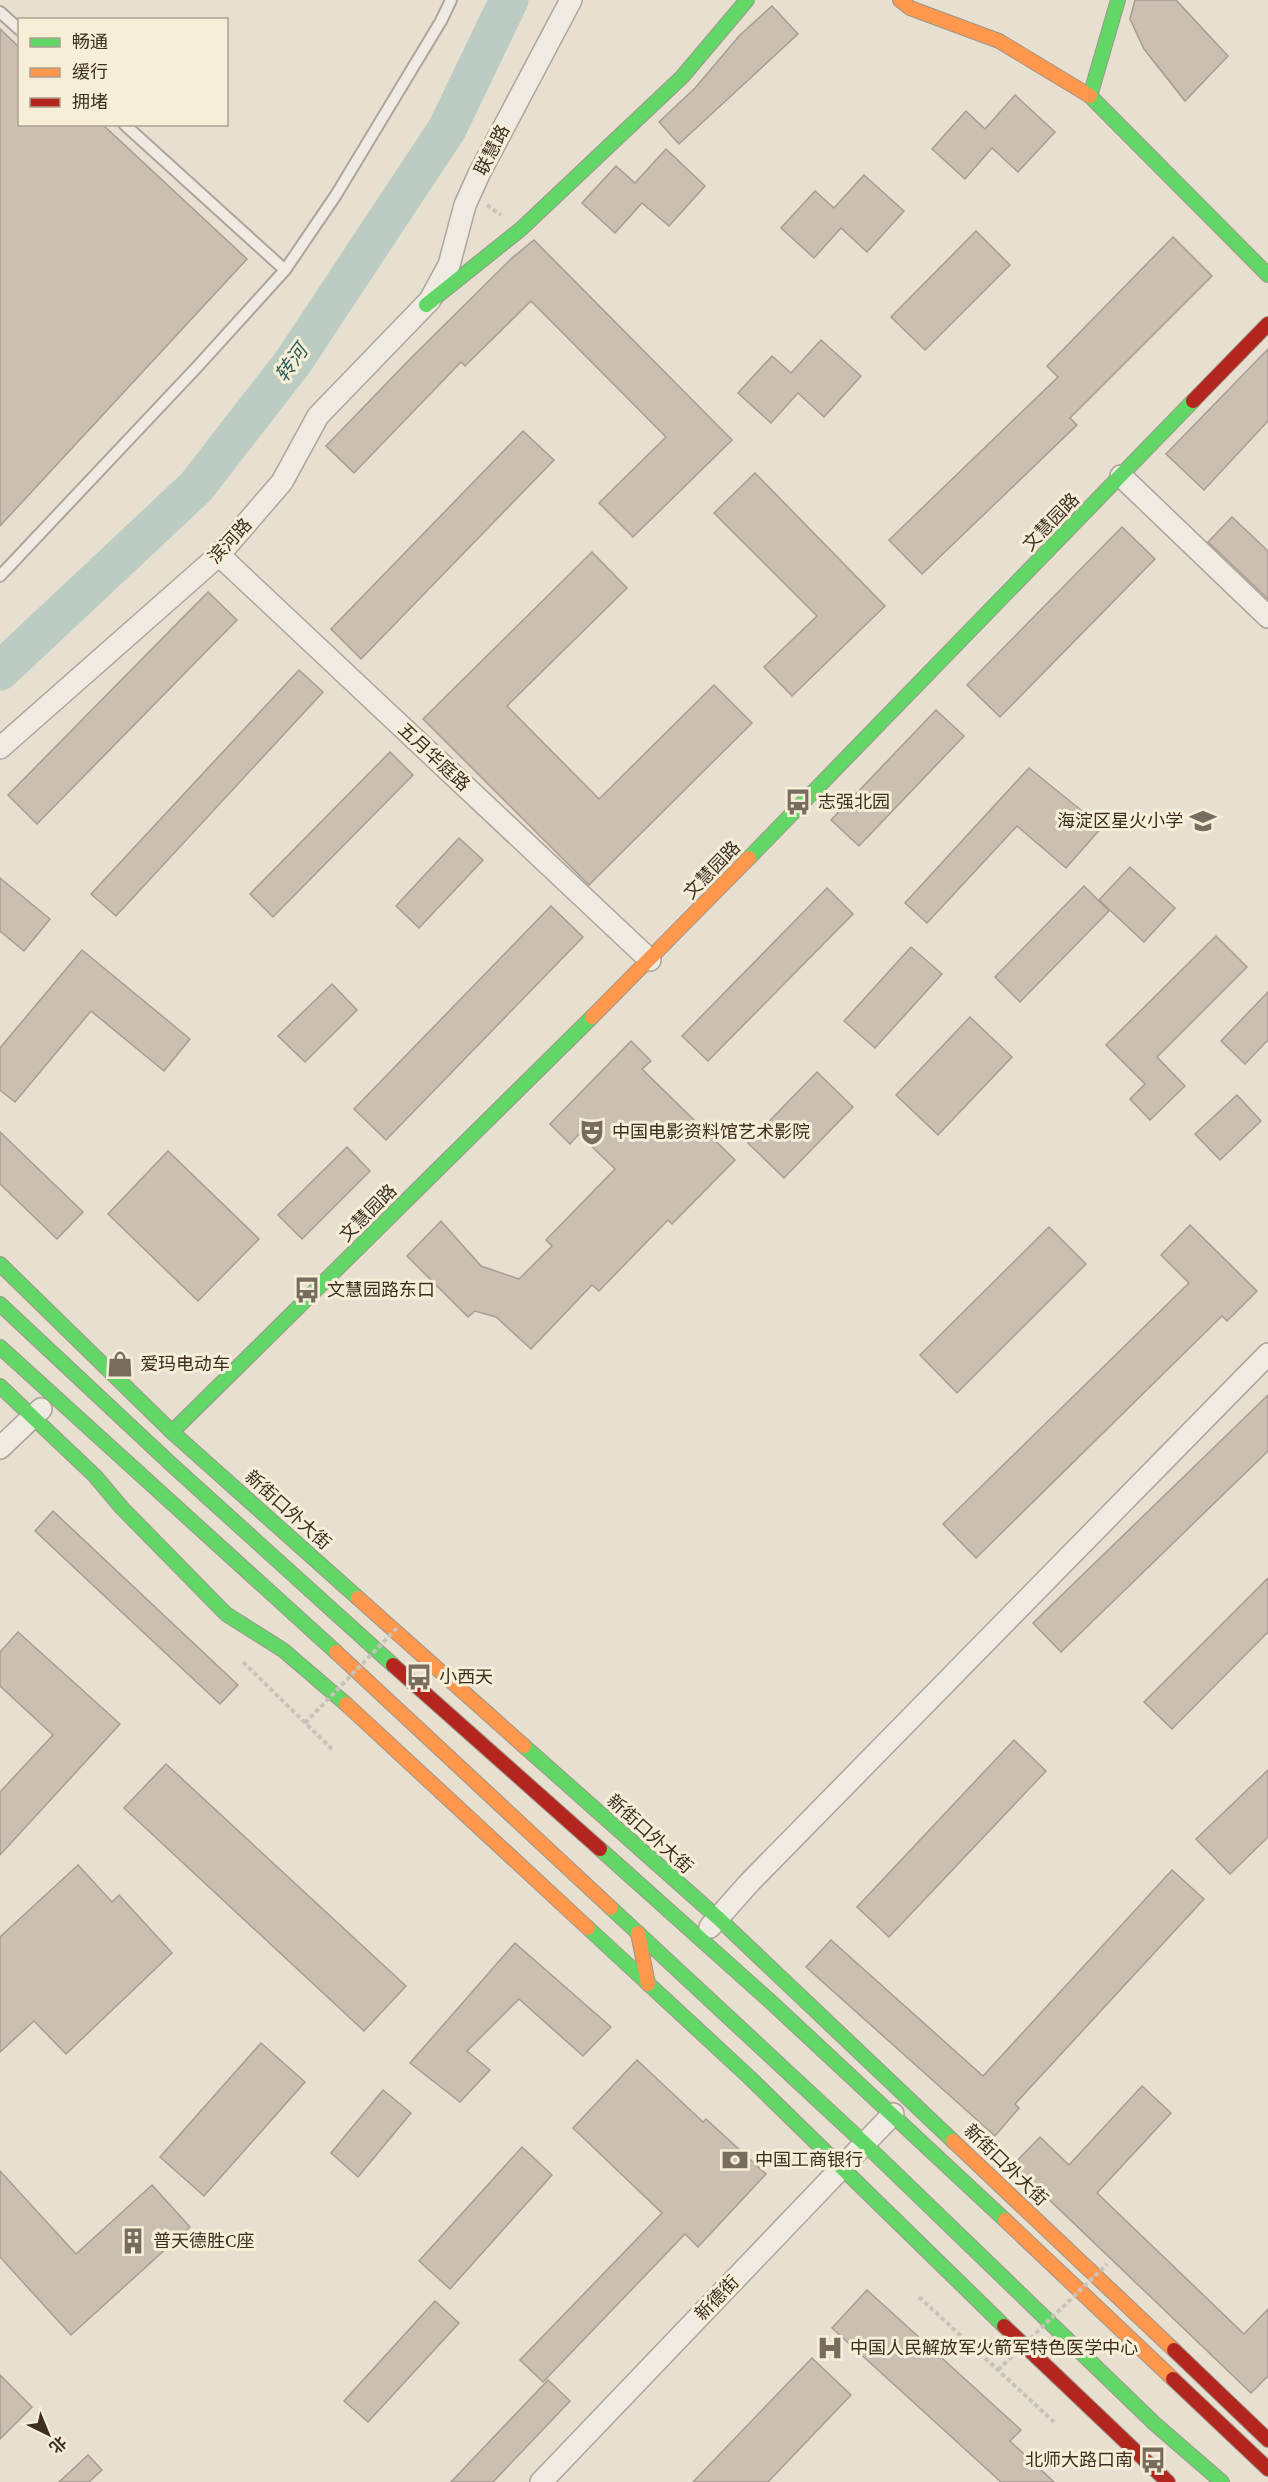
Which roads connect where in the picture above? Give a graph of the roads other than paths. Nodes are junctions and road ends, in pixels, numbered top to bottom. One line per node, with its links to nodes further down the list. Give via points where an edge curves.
1 (451, 0): 10 (lane, via 336,195)
2 (571, 0): 12 (street, 联慧路, via 470,193 449,266)
3 (747, 0): 12 (street, via 682,76 521,229)
4 (900, 0): 8 (street, via 910,8 999,41)
5 (1118, 0): 8 (street)
6 (0, 12): 7 (lane)
7 (18, 28)
8 (1090, 96): 11 (street)
9 (126, 126): 10 (lane)
10 (285, 270): 16 (lane)
11 (1268, 275)
12 (426, 305): 15 (street, 滨河路, via 324,409 311,425 282,482)
13 (1268, 324): 14 (street, 文慧园路)
14 (1121, 476): 17 (street); 19 (street, 文慧园路)
15 (219, 555): 18 (street, 滨河路); 19 (street, 五月华庭路)
16 (0, 576)
17 (1268, 617)
18 (0, 748)
19 (650, 960): 29 (street, 文慧园路)
20 (0, 1264): 29 (street, 新街口外大街)
21 (0, 1290): 23 (street)
22 (0, 1304): 23 (street)
23 (14, 1318): 33 (street, via 418,1689)
24 (0, 1347): 27 (street)
25 (1268, 1353): 31 (street)
26 (0, 1386): 28 (street)
27 (54, 1398): 28 (street); 32 (street, via 313,1630)
28 (33, 1417): 30 (street); 34 (street, via 226,1614 283,1650 358,1714)
29 (172, 1432): 31 (street, 新街口外大街)
30 (0, 1448)
31 (718, 1918): 33 (street); 38 (street, 新街口外大街)
32 (638, 1933): 34 (street); 36 (street)
33 (699, 1938): 35 (street)
34 (648, 1984): 37 (street)
35 (893, 2114): 36 (street, 新德街); 39 (street)
36 (865, 2144): 37 (street, 新德街); 42 (street, via 1094,2366)
37 (843, 2168): 40 (street, 新德街); 41 (street)
38 (1268, 2440)
39 (1268, 2469)
40 (541, 2482)
41 (1168, 2482)
42 (1221, 2482)

